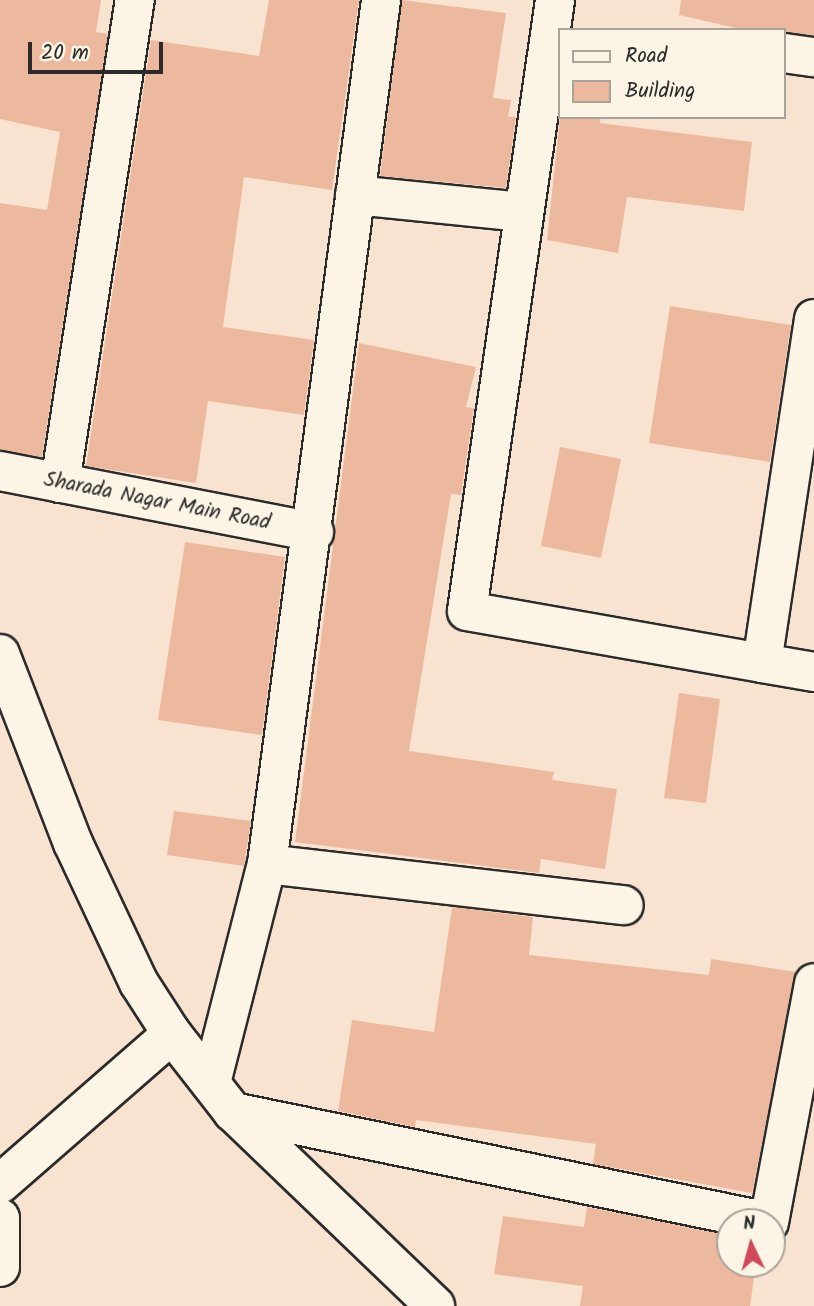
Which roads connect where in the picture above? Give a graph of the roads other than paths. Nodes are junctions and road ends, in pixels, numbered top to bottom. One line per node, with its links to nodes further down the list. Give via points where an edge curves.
1 (135, 0): 10 (street)
2 (381, 0): 6 (street)
3 (558, 34): 7 (street)
4 (786, 53): 5 (street)
5 (814, 57)
6 (355, 195): 7 (street); 11 (street)
7 (523, 212): 13 (street, via 467,611)
8 (814, 319): 13 (street)
9 (0, 471): 10 (street, Sharada Nagar Main Road)
10 (60, 483): 11 (street, Sharada Nagar Main Road)
11 (314, 532): 15 (street)
12 (0, 654): 18 (street, via 74,843 139,983)
13 (762, 663): 14 (street)
14 (814, 672)
15 (267, 864): 16 (street); 19 (street)
16 (624, 905)
17 (814, 983): 20 (street, via 769,1222)
18 (172, 1034): 19 (street); 21 (street)
19 (211, 1083): 20 (street)
20 (233, 1112): 24 (street)
21 (7, 1178)
22 (0, 1218): 23 (street)
23 (0, 1268)
24 (435, 1306)

